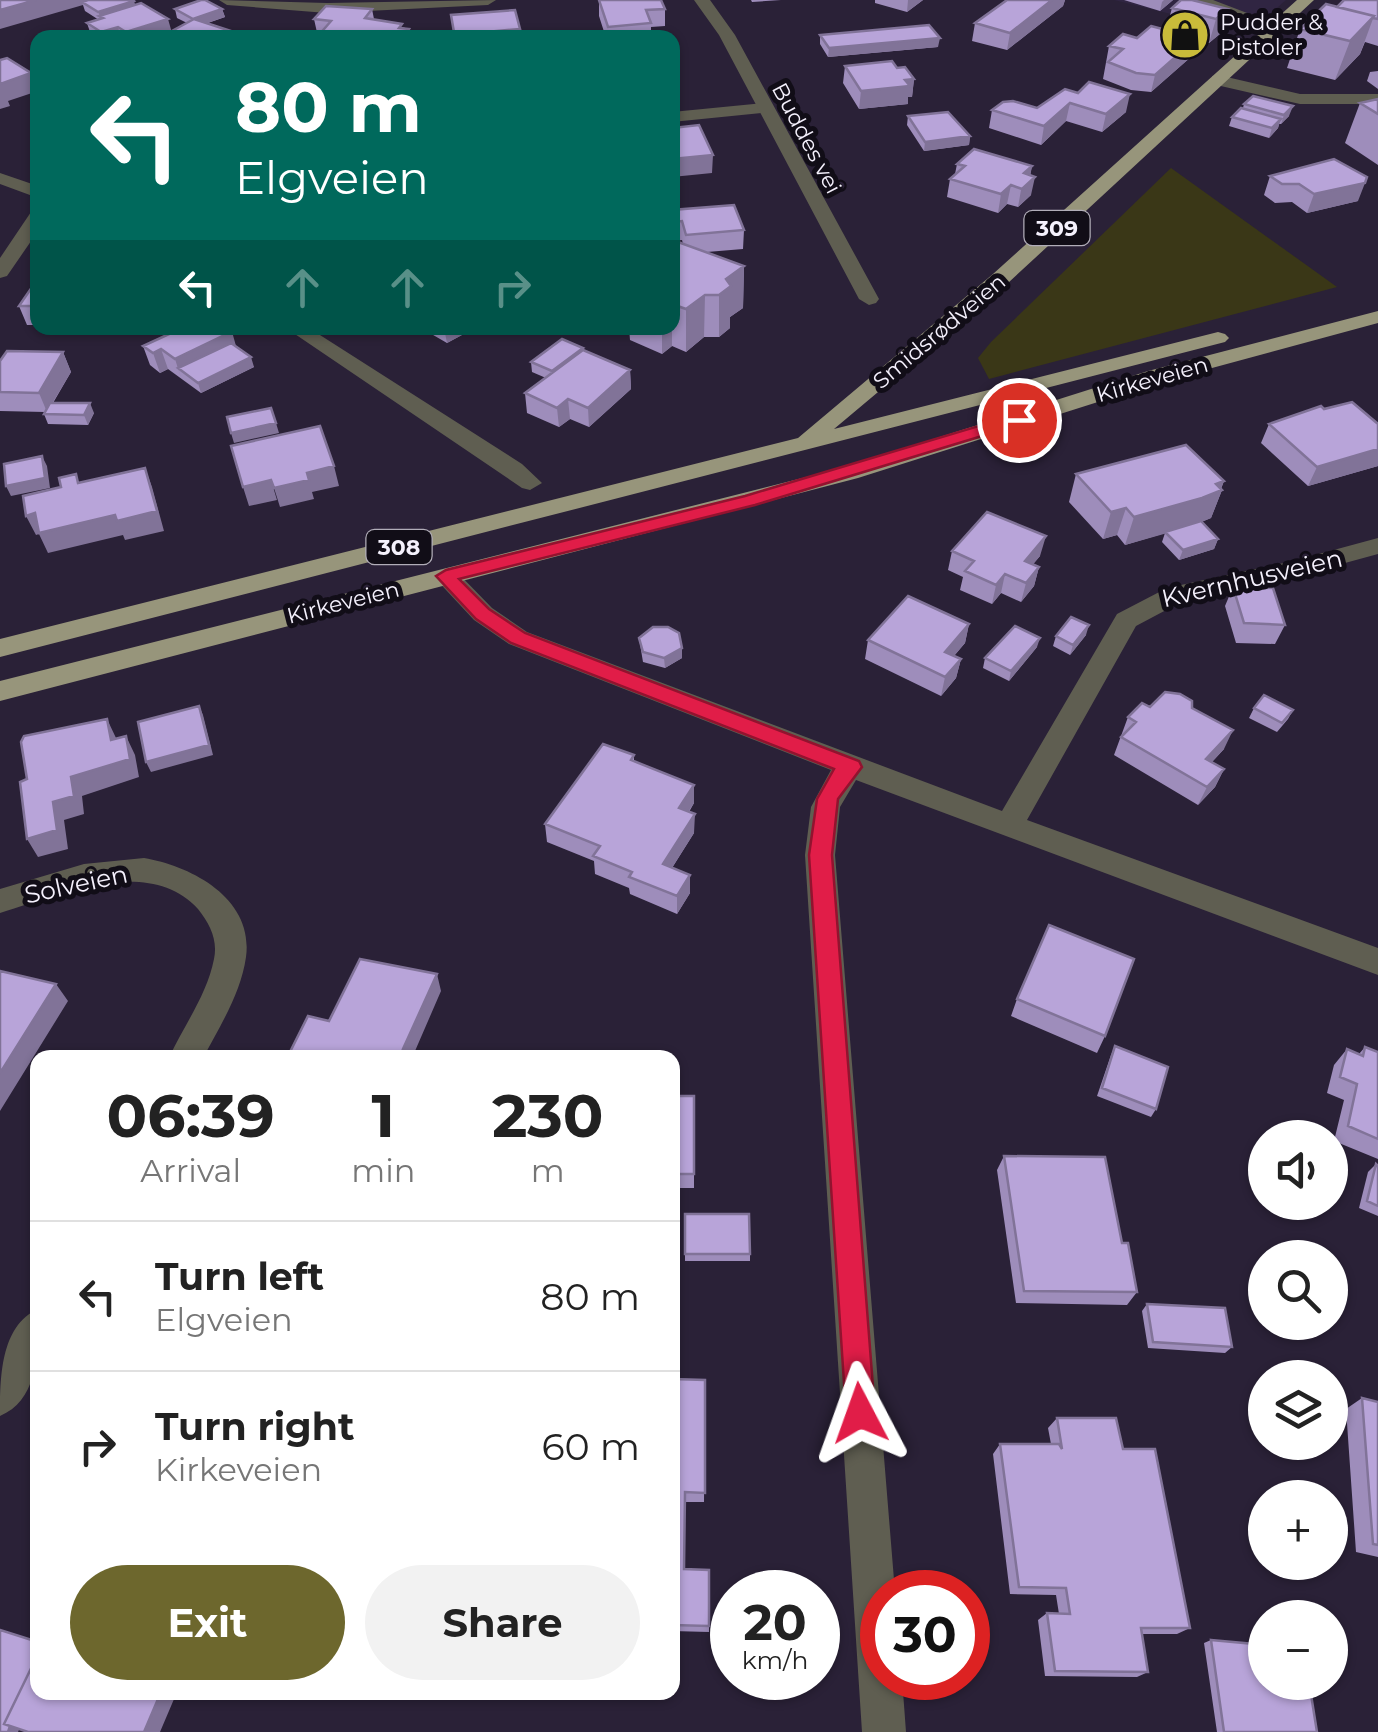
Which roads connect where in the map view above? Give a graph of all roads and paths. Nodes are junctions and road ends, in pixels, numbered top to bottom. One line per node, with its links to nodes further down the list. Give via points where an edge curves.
1 (226, 0): 2 (street, via 355,8)
2 (488, 0)
3 (702, 0): 9 (street, Buddes vei)
4 (1198, 0): 6 (street)
5 (1306, 0): 6 (main road, Smidsrødveien / 309)
6 (1276, 27): 7 (main road, Smidsrødveien / 309)
7 (1218, 80): 8 (street, via 1300,99); 19 (main road, Smidsrødveien / 309, via 962,312)
8 (1378, 99)
9 (765, 108): 10 (street); 15 (street, Buddes vei)
10 (680, 116)
11 (0, 178): 12 (street)
12 (30, 190)
13 (30, 228): 14 (street)
14 (0, 272)
15 (869, 299)
16 (1378, 306): 19 (main road, Kirkeveien / 308, via 1286,321)
17 (1378, 316): 21 (main road, Kirkeveien / 308)
18 (307, 335): 20 (street)
19 (798, 444): 21 (main road, Smidsrødveien / 309); 24 (main road, Kirkeveien / 308)
20 (530, 484)
21 (749, 500): 23 (main road, Kirkeveien / 308)
22 (1378, 546): 27 (street, Kvernhusveien, via 1180,590 1126,620)
23 (446, 576): 25 (main road, Kirkeveien / 308); 26 (street, via 482,614 518,638)
24 (0, 648)
25 (0, 691)
26 (851, 767): 27 (street); 33 (street, via 828,799 820,855)
27 (1010, 824): 29 (street)
28 (0, 901): 30 (street, Solveien, via 132,869 179,876 212,902 229,930 231,956)
29 (1378, 962)
30 (189, 1050)
31 (30, 1342): 32 (street)
32 (0, 1396)
33 (884, 1732)

